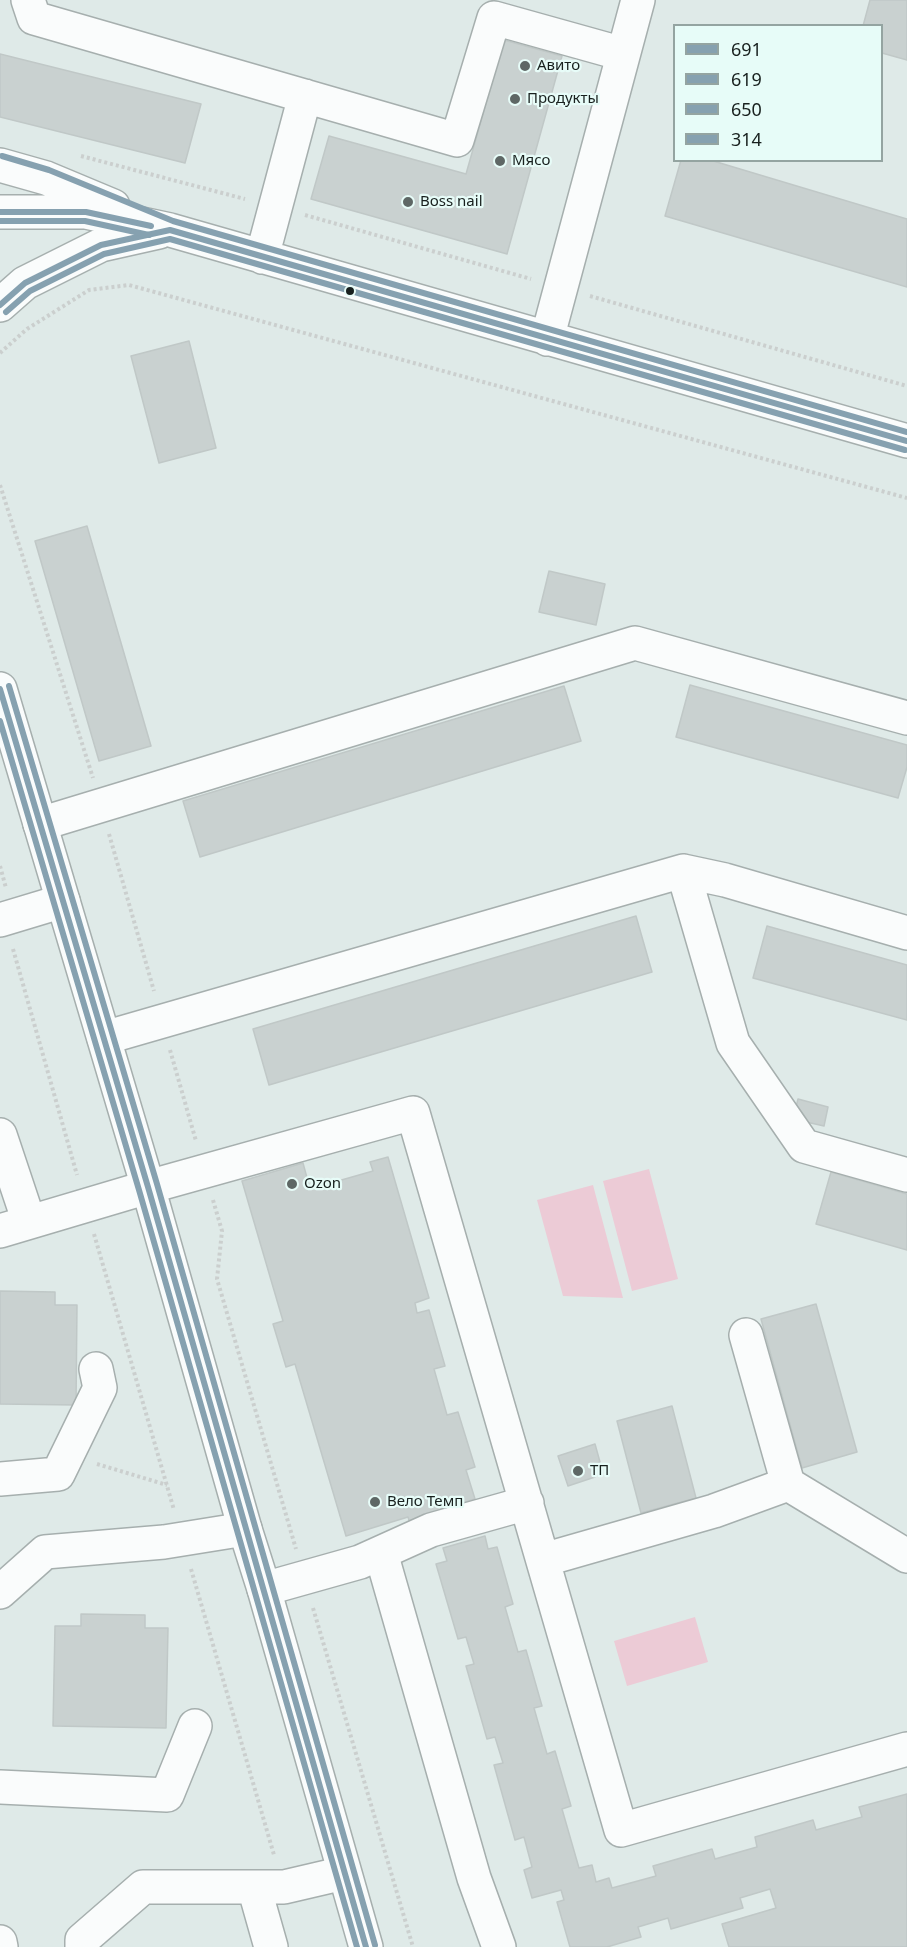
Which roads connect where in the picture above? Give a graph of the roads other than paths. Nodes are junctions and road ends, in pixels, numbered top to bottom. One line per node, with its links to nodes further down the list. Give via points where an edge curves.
1 (28, 0): 4 (main road, via 34,18)
2 (638, 0): 3 (main road)
3 (623, 54): 4 (main road, via 494,18 457,140); 10 (main road)
4 (306, 96): 8 (main road)
5 (0, 165): 7 (main road, via 46,178)
6 (0, 212): 7 (main road, via 86,212)
7 (170, 230): 8 (main road); 9 (main road, via 101,245 25,283)
8 (262, 257): 10 (main road)
9 (0, 305)
10 (547, 339): 11 (main road)
11 (907, 441)
12 (0, 689): 14 (main road)
13 (906, 713): 14 (main road, via 635,643)
14 (40, 824): 16 (main road)
15 (683, 871): 18 (main road); 19 (main road); 21 (main road, via 733,1043 804,1146)
16 (63, 901): 17 (main road); 19 (main road)
17 (4, 919)
18 (907, 933)
19 (104, 1038): 22 (main road)
20 (0, 1135): 23 (main road)
21 (907, 1174)
22 (148, 1187): 23 (main road); 28 (main road, via 413,1113); 29 (main road)
23 (14, 1227)
24 (746, 1335): 27 (main road)
25 (96, 1369): 26 (main road, via 100,1388 58,1474)
26 (0, 1479)
27 (788, 1484): 31 (main road); 32 (main road, via 714,1511)
28 (527, 1503): 30 (main road, via 431,1530); 32 (main road)
29 (245, 1529): 33 (main road); 34 (main road, via 164,1542 45,1552)
30 (381, 1552): 33 (main road, via 360,1562); 45 (main road, via 474,1878)
31 (907, 1556)
32 (543, 1560): 36 (main road, via 621,1830)
33 (264, 1589): 38 (main road)
34 (0, 1592)
35 (195, 1726): 37 (main road, via 167,1795)
36 (907, 1749)
37 (0, 1787)
38 (345, 1873): 39 (main road); 44 (main road)
39 (269, 1887): 42 (main road, via 143,1887 82,1940); 43 (main road)
40 (0, 1942): 41 (main road)
41 (2, 1947)
42 (82, 1947)
43 (271, 1947)
44 (366, 1947)
45 (499, 1947)

